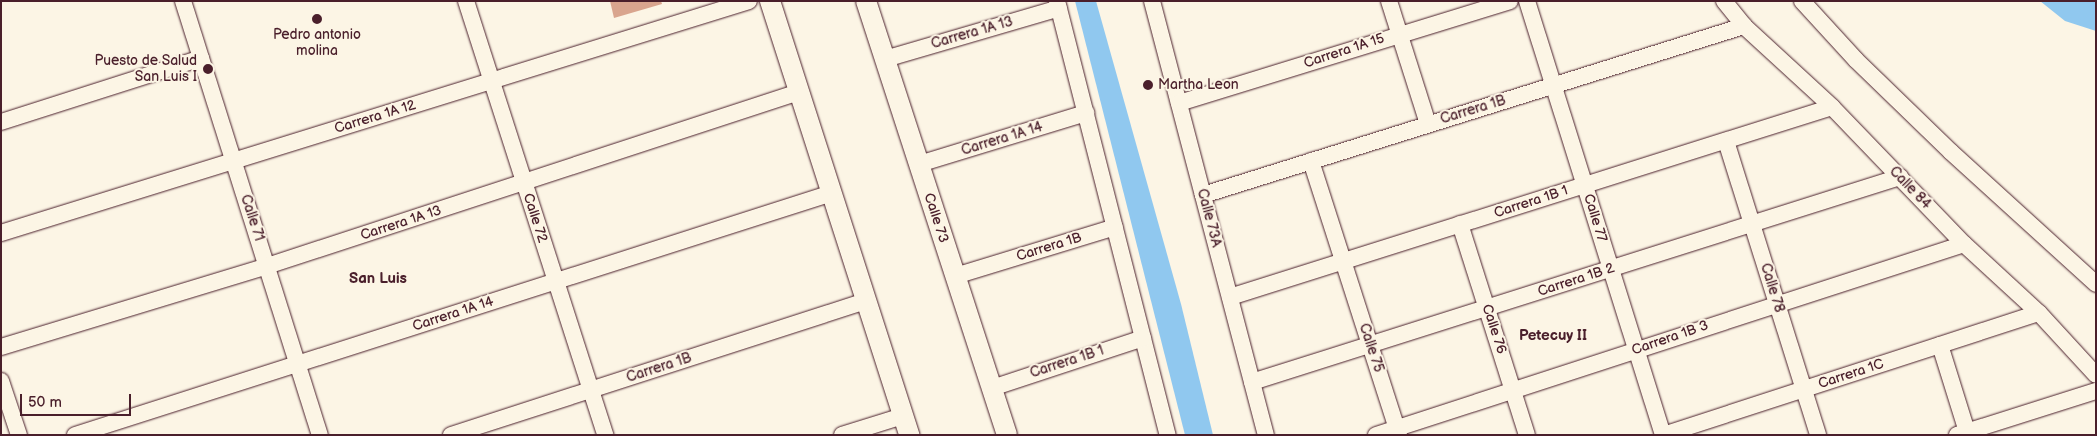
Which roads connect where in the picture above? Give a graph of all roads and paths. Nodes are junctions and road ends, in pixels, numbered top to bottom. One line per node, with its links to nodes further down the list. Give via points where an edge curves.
1 (183, 1): 15 (street, Calle 71)
2 (466, 1): 17 (street, Calle 72)
3 (749, 1): 17 (street, Carrera 1A 12)
4 (770, 1): 19 (main road)
5 (866, 1): 16 (main road, Calle 73)
6 (1152, 1): 20 (street, Calle 73A)
7 (1389, 1): 14 (street)
8 (1510, 1): 14 (street, Carrera 1A 15)
9 (1527, 1): 18 (street, Calle 77)
10 (1724, 1): 13 (street, Calle 84)
11 (1802, 1): 44 (street, via 1856,60 1951,152)
12 (1058, 4): 16 (street, Carrera 1A 13); 22 (street)
13 (1744, 26): 18 (street, Carrera 1B); 21 (street, Calle 84)
14 (1399, 33): 20 (street, Carrera 1A 15); 24 (street)
15 (201, 58): 23 (street); 26 (street, Calle 71)
16 (885, 59): 28 (main road, Calle 73)
17 (492, 81): 26 (street, Carrera 1A 12); 30 (street, Calle 72)
18 (1553, 85): 24 (street, Carrera 1B); 31 (street, Calle 77)
19 (799, 92): 30 (street, Carrera 1A 13); 32 (main road)
20 (1179, 103): 33 (street, Calle 73A)
21 (1832, 107): 25 (street, Carrera 1B 1); 29 (street, Calle 84)
22 (1086, 113): 28 (street, Carrera 1A 14); 36 (street)
23 (1, 122)
24 (1428, 124): 27 (street, Carrera 1B)
25 (1726, 141): 31 (street, Carrera 1B 1); 35 (street, Calle 78)
26 (234, 161): 37 (street, Carrera 1A 12); 40 (street, Calle 71)
27 (1311, 161): 33 (street, Carrera 1B); 39 (street, Calle 75)
28 (919, 164): 42 (main road, Calle 73)
29 (1900, 177): 35 (street, Carrera 1B 2); 38 (street, Calle 84)
30 (524, 183): 40 (street, Carrera 1A 13); 43 (street, Calle 72)
31 (1585, 185): 34 (street, Carrera 1B 1); 41 (street, Calle 77)
32 (832, 193): 43 (street, Carrera 1A 14); 46 (main road)
33 (1203, 195): 45 (street, Calle 73A)
34 (1460, 224): 39 (street, Carrera 1B 1); 48 (street, Calle 76)
35 (1752, 224): 41 (street, Carrera 1B 2); 47 (street, Calle 78)
36 (1115, 227): 42 (street, Carrera 1B); 50 (street)
37 (1, 233)
38 (1964, 244): 47 (street, Carrera 1B 3); 49 (street, Calle 84)
39 (1343, 261): 45 (street, Carrera 1B 1); 51 (street, Calle 75)
40 (267, 266): 53 (street, Carrera 1A 13); 55 (street, Calle 71)
41 (1611, 268): 48 (street, Carrera 1B 2); 54 (street, Calle 77)
42 (955, 276): 59 (main road, Calle 73)
43 (556, 281): 55 (street, Carrera 1A 14); 61 (street, Calle 72)
44 (2096, 284)
45 (1230, 297): 58 (street, Calle 73A)
46 (866, 301): 61 (street, Carrera 1B); 64 (main road)
47 (1777, 302): 54 (street, Carrera 1B 3); 60 (street, Calle 78)
48 (1487, 308): 51 (street, Carrera 1B 2); 62 (street, Calle 76)
49 (2039, 313): 52 (street, Carrera 1C); 56 (street, Calle 84)
50 (1143, 338): 59 (street, Carrera 1B 1); 75 (street)
51 (1370, 345): 58 (street, Carrera 1B 2); 65 (street, Calle 75)
52 (1940, 345): 60 (street, Carrera 1C); 66 (street)
53 (1, 347)
54 (1637, 350): 62 (street, Carrera 1B 3); 79 (street, Calle 77)
55 (298, 364): 68 (street, Carrera 1A 14); 69 (street, Calle 71)
56 (2096, 375)
57 (1, 381): 67 (street)
58 (1252, 382): 76 (street, Calle 73A)
59 (992, 388): 74 (main road, Calle 73)
60 (1804, 389): 79 (street, Carrera 1C); 80 (street, Calle 78)
61 (590, 390): 70 (street, Carrera 1B); 71 (street, Calle 72)
62 (1513, 391): 65 (street, Carrera 1B 3); 78 (street, Calle 76)
63 (2096, 391): 66 (street)
64 (903, 416): 72 (street); 73 (main road)
65 (1398, 431): 77 (street, Carrera 1B 3)
66 (1964, 434)
67 (19, 435)
68 (74, 435)
69 (320, 435)
70 (451, 435)
71 (605, 435)
72 (842, 435)
73 (909, 435)
74 (1007, 435)
75 (1168, 435)
76 (1266, 435)
77 (1376, 435)
78 (1527, 435)
79 (1663, 435)
80 (1818, 435)

